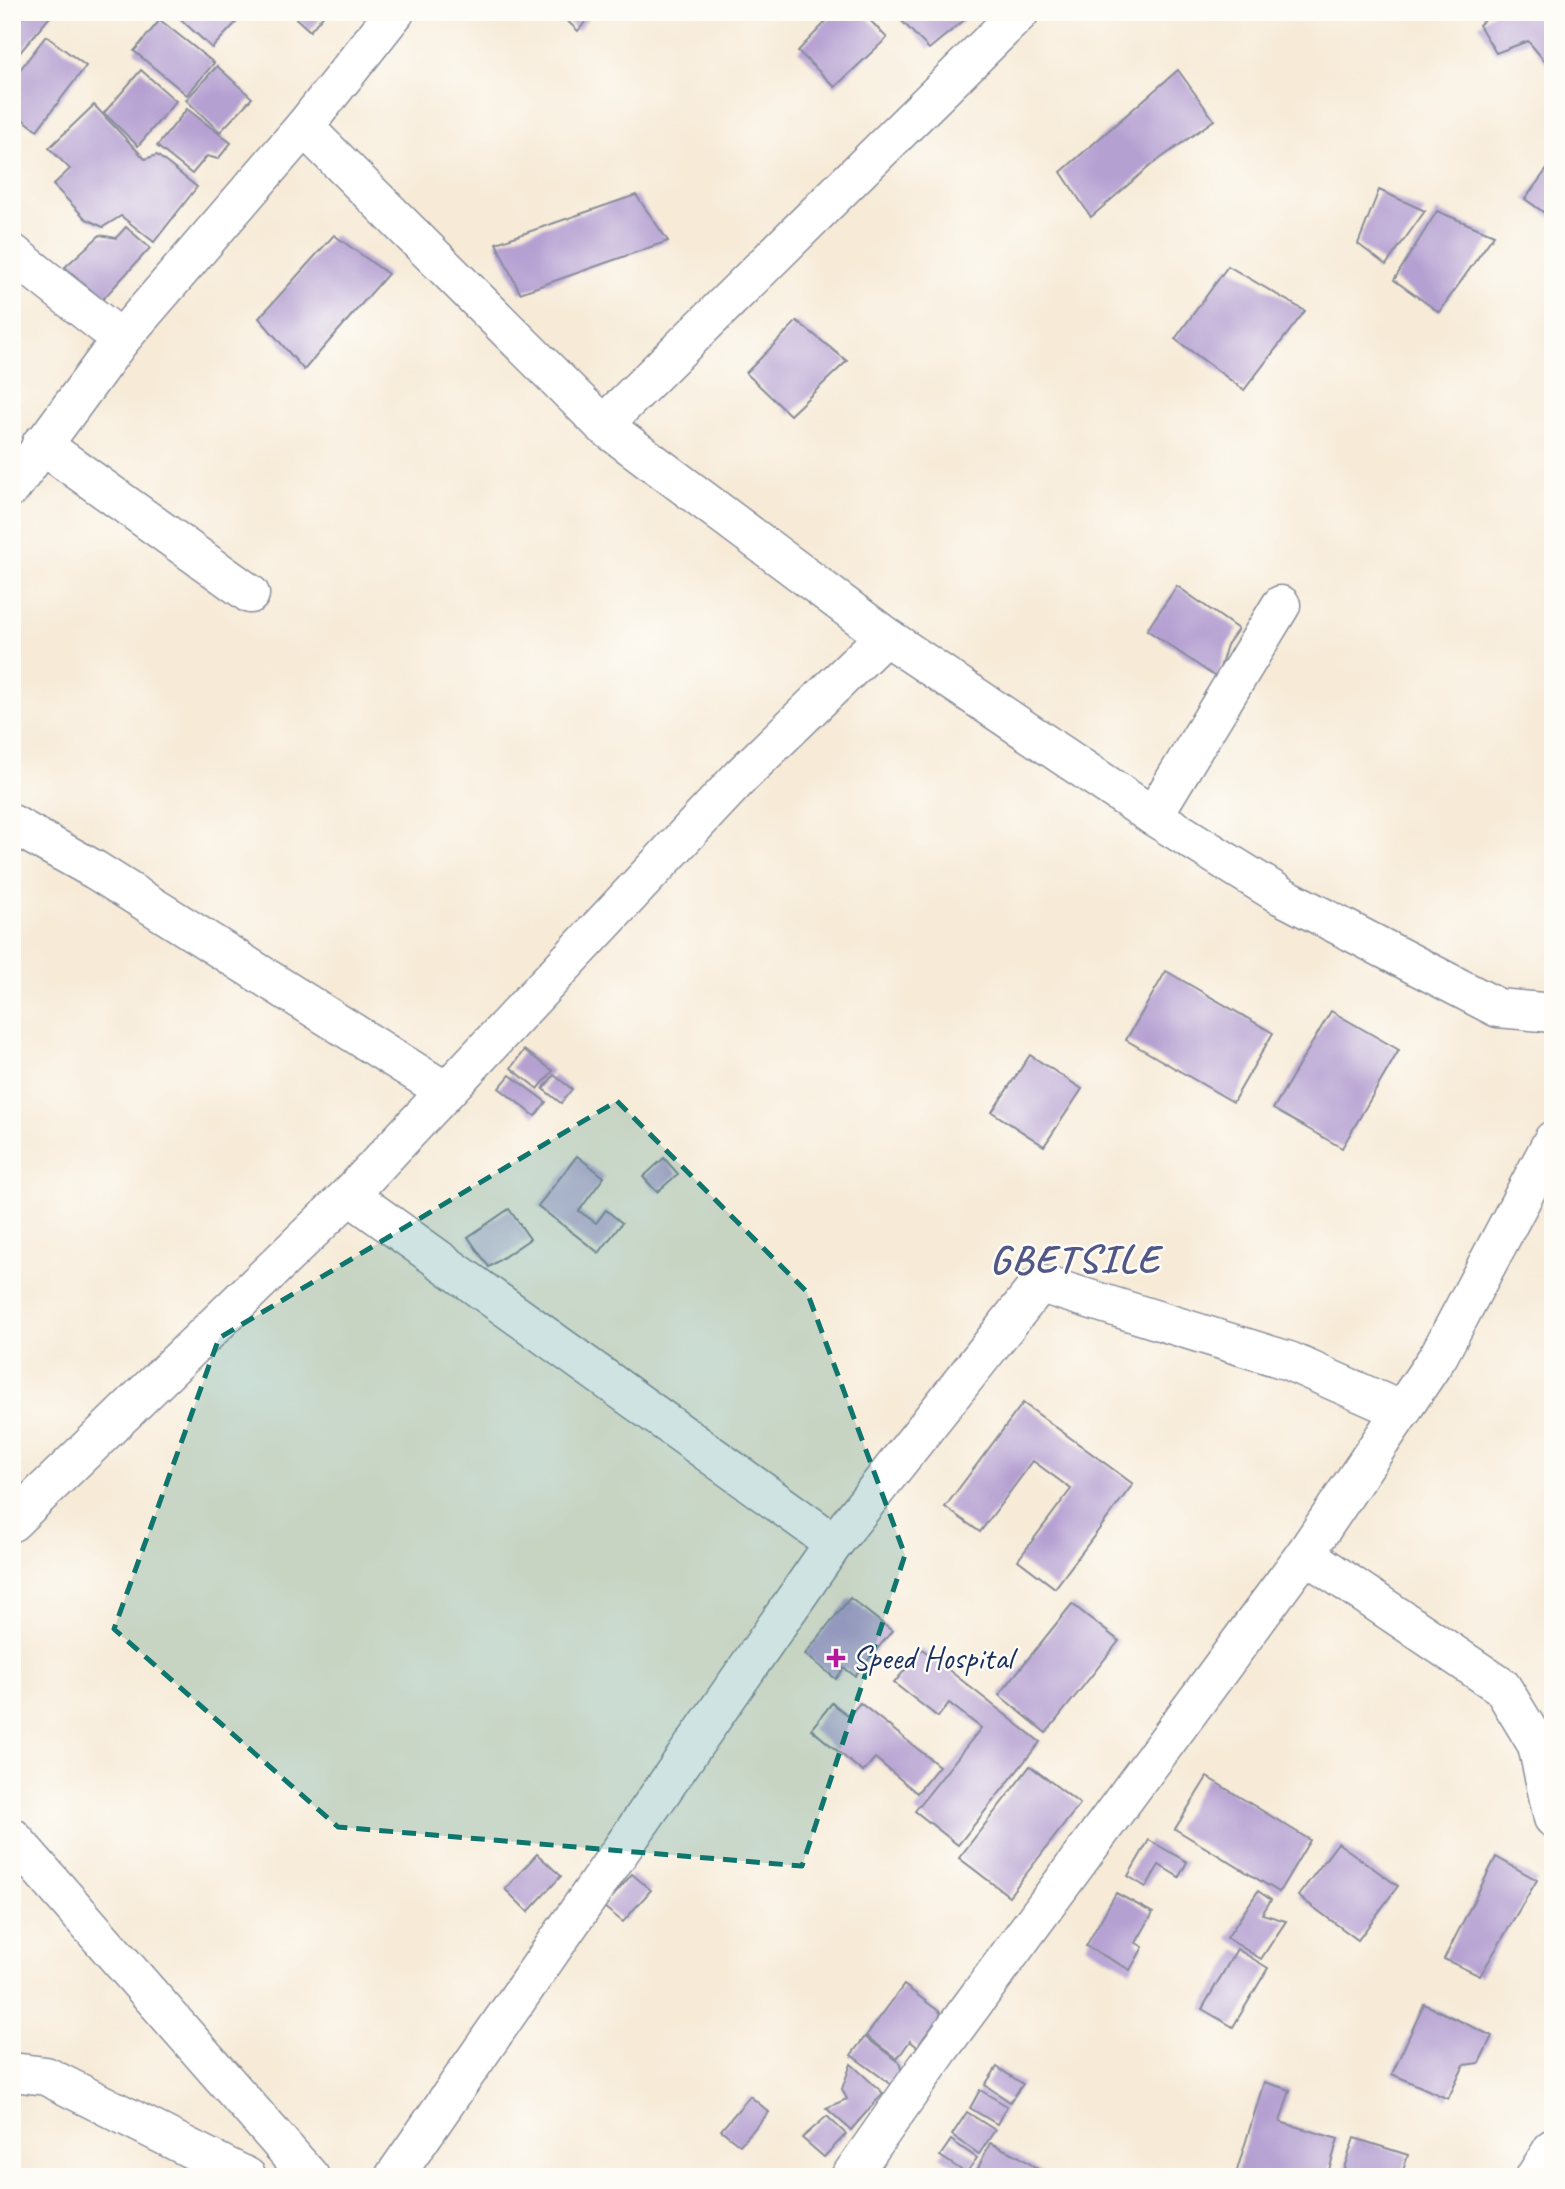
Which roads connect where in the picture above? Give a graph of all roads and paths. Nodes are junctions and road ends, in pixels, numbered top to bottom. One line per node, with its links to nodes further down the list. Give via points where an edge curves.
1 (395, 12): 3 (street)
2 (1020, 12): 6 (street)
3 (304, 127): 5 (street); 6 (street)
4 (12, 253): 5 (street)
5 (121, 339): 7 (street)
6 (603, 425): 11 (street)
7 (41, 444): 8 (street); 9 (street)
8 (12, 487)
9 (250, 594)
10 (1281, 605): 12 (street)
11 (885, 636): 12 (street); 15 (street, via 742,775)
12 (1153, 816): 14 (street, via 1282,896 1498,1008)
13 (12, 824): 15 (street, via 95,870)
14 (1553, 1013)
15 (444, 1090): 17 (street)
16 (1553, 1140): 18 (street, via 1439,1356)
17 (349, 1195): 19 (street); 20 (street)
18 (1402, 1411): 20 (street, via 1289,1361 1044,1285 1037,1287); 21 (street)
19 (12, 1522)
20 (834, 1543): 28 (street)
21 (1305, 1554): 22 (street, via 1502,1687 1536,1745); 29 (street)
22 (1553, 1818)
23 (12, 1837): 27 (street)
24 (12, 2072): 26 (street, via 46,2076)
25 (1553, 2148): 30 (street)
26 (247, 2177)
27 (310, 2177)
28 (394, 2177)
29 (850, 2177)
30 (1535, 2177)

